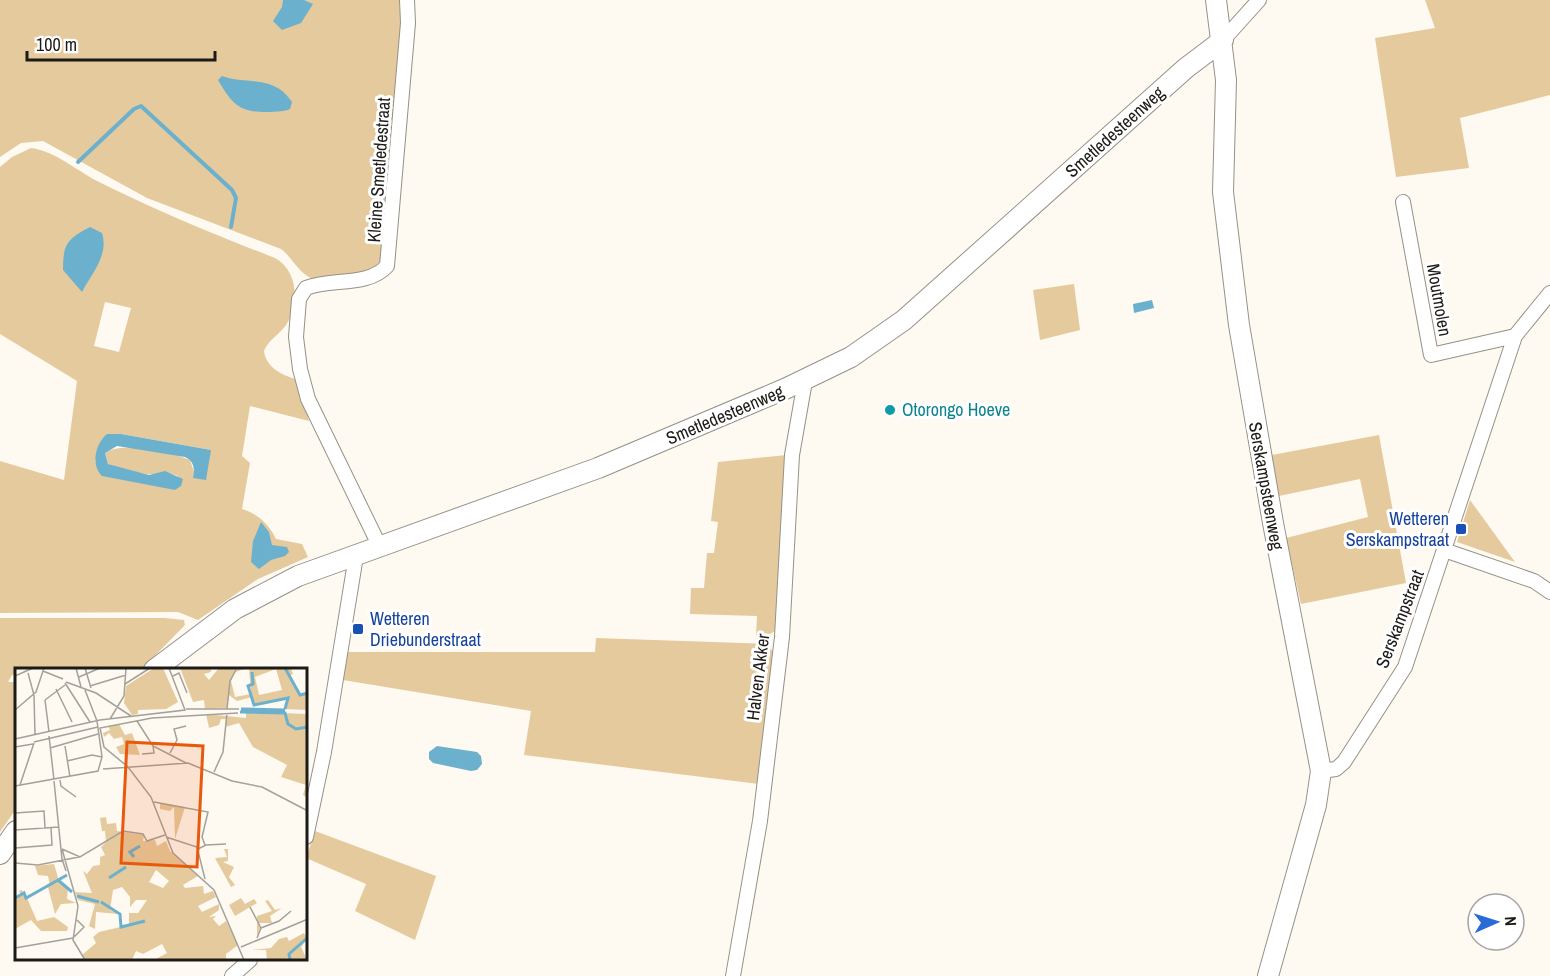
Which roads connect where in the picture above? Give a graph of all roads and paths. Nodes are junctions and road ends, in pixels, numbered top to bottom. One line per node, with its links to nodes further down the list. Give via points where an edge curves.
1 (407, 0): 9 (street, Kleine Smetledestraat, via 387,266 366,278 306,288 296,314 300,369 309,399)
2 (1216, 0): 4 (street, Serskampsteenweg)
3 (1258, 0): 4 (street)
4 (1223, 40): 8 (street, Smetledesteenweg, via 1186,68 904,320 860,352); 14 (street, Serskampsteenweg, via 1223,192 1239,325)
5 (1403, 202): 7 (street, Moutmolen, via 1431,355)
6 (1550, 293): 7 (street, Serskampstraat)
7 (1515, 336): 10 (street, Serskampstraat)
8 (805, 381): 9 (street, Smetledesteenweg, via 598,468); 20 (street, Halven Akker, via 792,455 782,637 760,821)
9 (380, 547): 11 (street, Smetledesteenweg)
10 (1444, 550): 12 (street, via 1534,581); 14 (street, Serskampstraat, via 1405,667 1344,762)
11 (356, 556): 13 (street, Smetledesteenweg, via 298,576 235,609); 15 (street)
12 (1550, 592)
13 (157, 668)
14 (1321, 771): 21 (street, Serskampsteenweg, via 1311,827)
15 (308, 828)
16 (15, 832): 17 (street)
17 (0, 854)
18 (249, 961): 19 (street)
19 (232, 976)
20 (733, 976)
21 (1268, 976)

